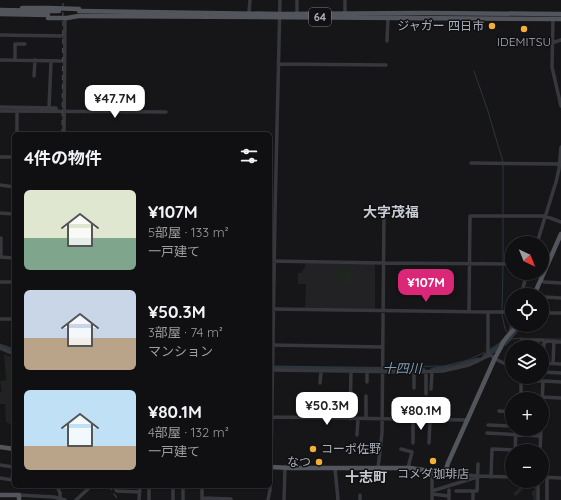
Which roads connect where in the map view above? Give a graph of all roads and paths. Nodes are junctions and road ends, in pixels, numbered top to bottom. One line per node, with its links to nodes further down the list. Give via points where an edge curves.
1 (250, 0): 9 (street)
2 (280, 0): 14 (street)
3 (297, 0): 11 (street)
4 (345, 0): 10 (street)
5 (0, 9): 6 (main road, 64); 8 (main road)
6 (7, 12): 8 (main road, 64); 13 (main road, 64)
7 (79, 12): 8 (main road, 64, bridge); 9 (main road, 64); 14 (main road, 64)
8 (48, 13): 13 (main road)
9 (249, 13): 14 (main road, 64)
10 (345, 13): 11 (main road, 64); 12 (main road, 64)
11 (297, 14): 14 (main road, 64)
12 (561, 14)
13 (0, 15)
14 (280, 15): 15 (main road, 64); 30 (street)
15 (388, 17): 17 (main road, 64); 22 (street)
16 (561, 18): 17 (main road, 64)
17 (553, 19): 23 (street)
18 (65, 21): 20 (street)
19 (0, 35): 20 (street)
20 (65, 36): 40 (street)
21 (561, 40): 23 (street)
22 (387, 41)
23 (552, 43): 33 (street, via 552,67)
24 (25, 44): 26 (street, via 15,44)
25 (0, 60): 26 (street)
26 (15, 60): 27 (street)
27 (35, 60): 28 (street); 32 (street)
28 (51, 60): 29 (street); 36 (street)
29 (63, 61)
30 (278, 64): 31 (street); 64 (street)
31 (386, 65)
32 (34, 76)
33 (559, 91): 34 (street)
34 (561, 106)
35 (0, 107): 36 (street)
36 (49, 108): 37 (street)
37 (56, 110): 39 (street); 40 (street)
38 (0, 111): 39 (street)
39 (17, 111): 42 (street)
40 (65, 111): 41 (street); 43 (street)
41 (166, 112)
42 (17, 132)
43 (64, 132)
44 (561, 147): 48 (street)
45 (0, 156): 46 (street)
46 (12, 157)
47 (471, 163): 48 (street)
48 (560, 164): 49 (street)
49 (556, 182): 50 (street); 56 (street)
50 (561, 184)
51 (0, 185): 52 (street)
52 (12, 187)
53 (0, 213): 54 (street)
54 (12, 214)
55 (384, 214): 65 (street)
56 (545, 216): 57 (street); 58 (street); 66 (street, via 470,216)
57 (561, 222)
58 (539, 236)
59 (1, 238): 61 (street)
60 (560, 238): 63 (main road)
61 (0, 257): 62 (street)
62 (12, 258)
63 (549, 259)
64 (272, 261): 65 (street); 75 (street)
65 (384, 263): 66 (street); 76 (street)
66 (470, 264): 67 (street); 77 (street)
67 (505, 264)
68 (542, 281): 71 (street); 72 (main road)
69 (0, 282): 70 (street)
70 (12, 282)
71 (561, 283)
72 (538, 288)
73 (549, 297): 74 (street)
74 (561, 298)
75 (272, 309): 76 (street)
76 (383, 311): 77 (street); 91 (street)
77 (469, 312): 78 (street)
78 (488, 312): 79 (street); 94 (street)
79 (505, 312)
80 (549, 313): 81 (street)
81 (561, 313)
82 (0, 319): 83 (street)
83 (12, 319)
84 (509, 332): 86 (street)
85 (512, 332): 86 (main road)
86 (510, 335): 96 (main road, via 501,345)
87 (549, 341): 88 (street)
88 (554, 341): 89 (street); 99 (street)
89 (561, 342)
90 (272, 345): 91 (street)
91 (383, 347): 102 (street)
92 (0, 348): 93 (street)
93 (12, 353)
94 (489, 354): 96 (street); 108 (street, via 480,361 463,367)
95 (272, 355): 101 (street)
96 (495, 358): 97 (street); 135 (main road)
97 (505, 363)
98 (549, 364): 99 (street)
99 (553, 364): 100 (street)
100 (561, 364)
101 (272, 370): 103 (street)
102 (382, 370): 105 (street); 106 (street); 129 (street)
103 (320, 371): 104 (street); 114 (street)
104 (351, 371): 105 (street); 126 (street)
105 (367, 371): 112 (street)
106 (414, 372): 107 (street); 115 (street)
107 (426, 372): 108 (street); 117 (street)
108 (432, 372): 116 (street)
109 (549, 372): 110 (street)
110 (561, 373)
111 (549, 381): 113 (street)
112 (367, 382)
113 (561, 382)
114 (320, 383)
115 (414, 388)
116 (431, 389)
117 (426, 394)
118 (366, 396): 128 (street)
119 (549, 397): 120 (street)
120 (561, 398)
121 (422, 400): 132 (street)
122 (407, 403): 130 (street)
123 (499, 411): 124 (street)
124 (505, 411)
125 (272, 417): 126 (street)
126 (350, 418): 127 (street)
127 (358, 418): 128 (street); 140 (street)
128 (366, 418): 129 (street)
129 (382, 419): 130 (street); 155 (street)
130 (407, 419): 131 (street)
131 (413, 419): 132 (street); 142 (street)
132 (422, 419): 133 (street)
133 (431, 420): 134 (street); 134 (street, via 435,405 445,405); 143 (street)
134 (445, 420): 135 (street)
135 (468, 420): 159 (main road)
136 (488, 425): 137 (street)
137 (505, 426)
138 (487, 433): 139 (street)
139 (505, 434)
140 (357, 435)
141 (541, 436): 144 (street)
142 (413, 443)
143 (429, 443)
144 (540, 444)
145 (0, 447): 146 (main road)
146 (12, 449)
147 (401, 449): 157 (street, via 412,452)
148 (505, 450): 161 (street, via 492,449)
149 (478, 464): 160 (street)
150 (0, 465): 151 (street)
151 (12, 467)
152 (272, 467): 153 (main road)
153 (284, 467): 154 (main road); 199 (street)
154 (336, 468): 155 (main road); 200 (street)
155 (378, 468): 156 (main road)
156 (384, 468): 157 (main road); 167 (street)
157 (408, 468): 158 (main road)
158 (432, 471): 159 (main road); 183 (street)
159 (445, 472): 160 (street)
160 (478, 476): 161 (street); 181 (street, via 477,491); 183 (street)
161 (491, 477): 162 (street)
162 (505, 477)
163 (0, 478): 166 (street)
164 (549, 478): 165 (street)
165 (561, 478)
166 (12, 480)
167 (384, 480)
168 (58, 488): 188 (street)
169 (88, 488): 192 (street)
170 (116, 488): 182 (street, via 117,491)
171 (140, 488): 182 (street)
172 (149, 488): 194 (street)
173 (174, 488): 195 (street)
174 (183, 488): 196 (street)
175 (202, 488): 190 (street)
176 (270, 488): 198 (street)
177 (538, 488): 205 (street)
178 (547, 488): 206 (street)
179 (449, 490): 189 (street)
180 (456, 491): 181 (street)
181 (473, 491): 204 (street)
182 (140, 492): 193 (street)
183 (432, 493): 186 (street); 202 (street)
184 (0, 495): 187 (main road)
185 (360, 495): 201 (street)
186 (441, 495): 189 (street); 203 (street)
187 (19, 498): 188 (street)
188 (60, 498): 191 (street)
189 (449, 498)
190 (202, 499): 197 (street)
191 (65, 500)
192 (76, 500)
193 (140, 500)
194 (149, 500)
195 (173, 500)
196 (183, 500)
197 (231, 500)
198 (268, 500)
199 (284, 500)
200 (338, 500)
201 (360, 500)
202 (432, 500)
203 (441, 500)
204 (473, 500)
205 (538, 500)
206 (547, 500)

